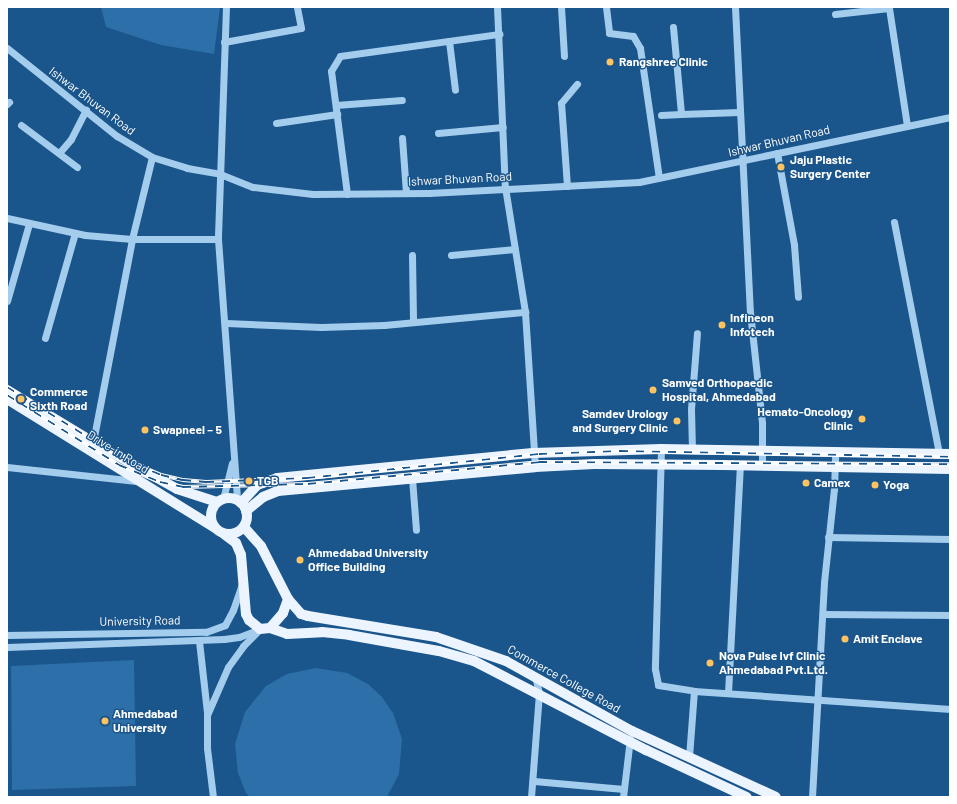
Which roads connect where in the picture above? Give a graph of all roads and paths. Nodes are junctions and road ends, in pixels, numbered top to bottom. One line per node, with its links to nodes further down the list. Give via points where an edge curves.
1 (226, 7): 12 (street)
2 (297, 7): 12 (street, via 301,28)
3 (497, 7): 10 (street)
4 (560, 7): 14 (street)
5 (606, 7): 37 (street, via 609,33 633,36 640,48)
6 (734, 7): 20 (street)
7 (891, 7): 8 (street); 27 (street)
8 (835, 14)
9 (673, 27): 22 (street)
10 (499, 34): 11 (street); 28 (street)
11 (449, 41): 16 (street); 18 (street, via 340,56 331,71)
12 (224, 42): 36 (street)
13 (7, 48): 19 (street, Ishwar Bhuvan Road)
14 (564, 56)
15 (576, 84): 38 (street, via 561,103)
16 (455, 90)
17 (402, 100): 18 (street)
18 (336, 105): 21 (street)
19 (86, 110): 31 (street, via 71,139); 33 (street, Ishwar Bhuvan Road, via 117,136)
20 (740, 112): 22 (street); 34 (street)
21 (338, 114): 25 (street); 41 (street)
22 (681, 114): 23 (street)
23 (661, 115)
24 (950, 117): 27 (street, Ishwar Bhuvan Road)
25 (276, 123)
26 (21, 125): 31 (street)
27 (907, 126): 32 (street, Ishwar Bhuvan Road)
28 (503, 127): 29 (street); 39 (street)
29 (438, 134)
30 (402, 138): 40 (street)
31 (59, 153): 35 (street)
32 (777, 153): 34 (street, Ishwar Bhuvan Road); 51 (street, via 794,245)
33 (152, 157): 36 (street, Ishwar Bhuvan Road, via 187,168); 46 (street)
34 (744, 161): 37 (street, Ishwar Bhuvan Road); 63 (street, via 750,312)
35 (77, 167)
36 (220, 174): 41 (street, Ishwar Bhuvan Road, via 253,187 313,194); 47 (street)
37 (659, 178): 38 (street, Ishwar Bhuvan Road)
38 (567, 186): 39 (street, Ishwar Bhuvan Road)
39 (505, 187): 40 (street, Ishwar Bhuvan Road); 48 (street)
40 (406, 193): 41 (street, Ishwar Bhuvan Road)
41 (347, 194)
42 (7, 218): 44 (street)
43 (894, 222): 66 (street)
44 (29, 224): 45 (street); 52 (street)
45 (75, 233): 46 (street); 57 (street)
46 (132, 238): 47 (street); 60 (street)
47 (218, 239): 55 (street)
48 (515, 250): 50 (street); 53 (street)
49 (412, 255): 54 (street)
50 (451, 255)
51 (798, 297)
52 (7, 301)
53 (524, 312): 54 (street); 65 (street)
54 (412, 322): 55 (street, via 321,327)
55 (226, 323): 68 (street)
56 (697, 333): 62 (street, via 691,409)
57 (45, 338)
58 (7, 390): 60 (main road, Drive-in Road)
59 (7, 399): 77 (main road, Drive-in Road)
60 (93, 442): 78 (main road, Drive-in Road, via 177,489)
61 (661, 449): 62 (main road); 65 (main road); 69 (street)
62 (692, 450): 63 (main road)
63 (763, 451): 64 (main road); 71 (street)
64 (835, 452): 66 (main road); 72 (street)
65 (533, 453): 74 (street); 79 (main road, via 277,478 257,485)
66 (940, 454): 67 (main road)
67 (950, 454)
68 (234, 455): 78 (street); 79 (street)
69 (661, 464): 70 (main road); 74 (main road); 96 (street, via 655,676 658,685 664,688)
70 (740, 465): 71 (main road); 98 (street)
71 (762, 465): 72 (main road)
72 (835, 466): 75 (main road); 84 (street)
73 (7, 467): 77 (street)
74 (535, 467): 76 (main road)
75 (950, 469)
76 (412, 478): 79 (main road, via 278,491); 82 (street)
77 (140, 481): 81 (main road, Drive-in Road)
78 (220, 501): 79 (main road); 81 (main road, via 211,517)
79 (241, 505): 80 (main road)
80 (244, 527): 83 (main road, via 235,533); 87 (main road, Commerce College Road, via 261,546)
81 (215, 528): 83 (main road)
82 (416, 530)
83 (224, 534): 86 (main road, via 239,548)
84 (828, 537): 85 (street); 88 (street)
85 (950, 539)
86 (243, 580): 91 (main road, via 246,614); 92 (street, University Road, via 225,625 206,632)
87 (288, 599): 90 (main road, via 283,613); 95 (main road, Commerce College Road, via 297,610 308,616 436,637 506,661)
88 (823, 614): 89 (street); 99 (street)
89 (950, 615)
90 (270, 628): 91 (main road); 97 (main road, Commerce College Road, via 286,634 322,632 349,635 439,651 474,661)
91 (260, 629): 93 (street, University Road, via 235,638); 101 (street, via 242,646 228,667)
92 (7, 636)
93 (199, 641): 94 (street, University Road); 101 (street)
94 (7, 647)
95 (535, 676): 97 (street); 102 (main road, Commerce College Road)
96 (694, 691): 98 (street); 103 (street)
97 (539, 693): 102 (main road, Commerce College Road); 104 (street)
98 (728, 693): 99 (street)
99 (818, 699): 100 (street); 111 (street)
100 (950, 709)
101 (208, 715): 106 (street, via 208,748)
102 (630, 736): 103 (main road, Commerce College Road); 105 (street); 109 (main road, Commerce College Road)
103 (689, 756): 110 (main road, Commerce College Road)
104 (534, 781): 105 (street); 107 (street)
105 (624, 789): 108 (street)
106 (213, 797)
107 (531, 797)
108 (623, 797)
109 (747, 797)
110 (776, 797)
111 (812, 797)

